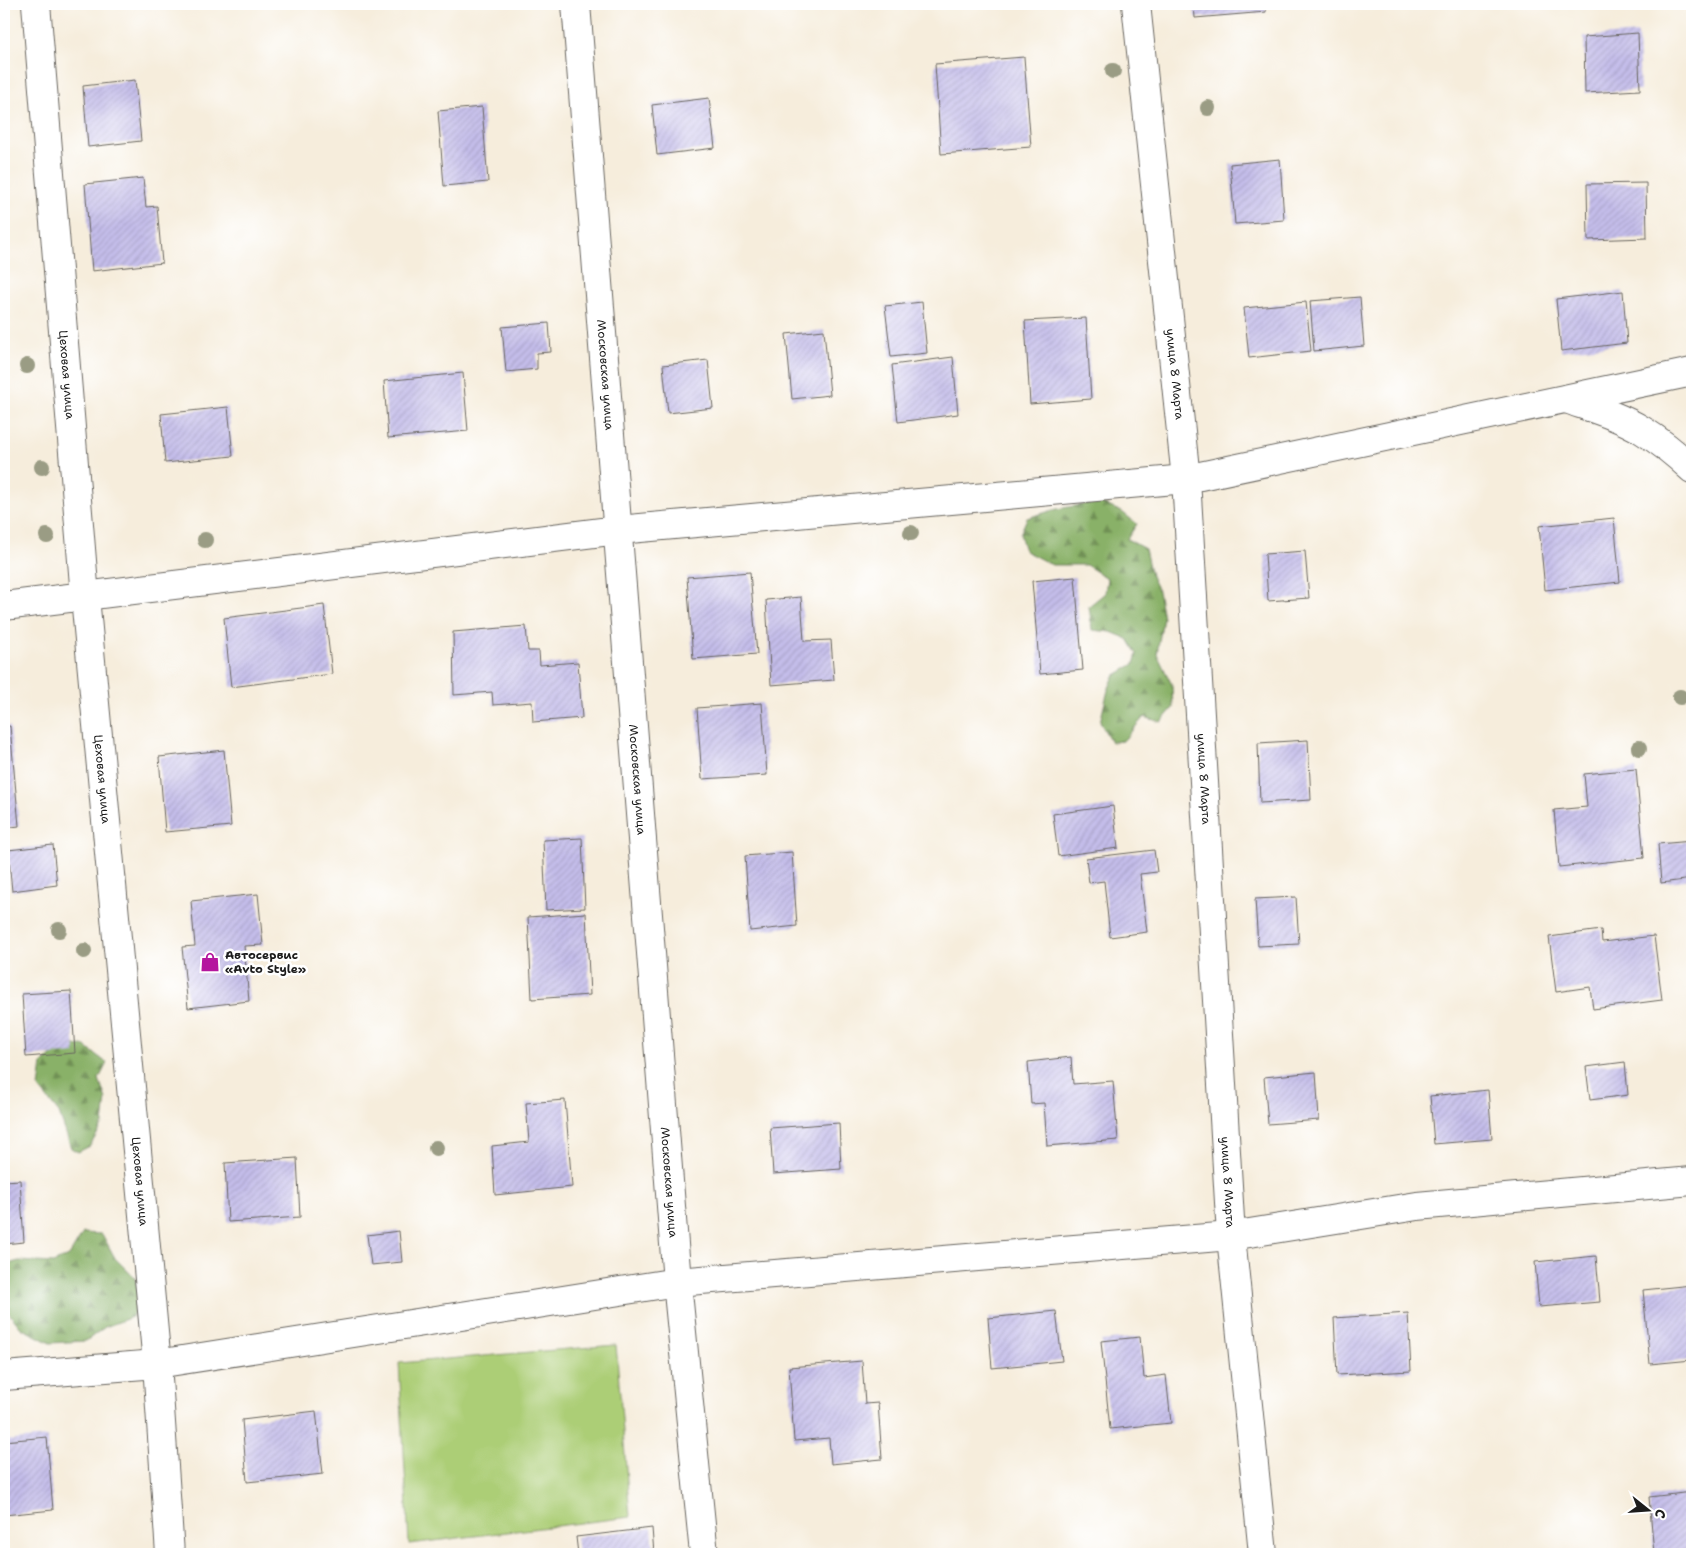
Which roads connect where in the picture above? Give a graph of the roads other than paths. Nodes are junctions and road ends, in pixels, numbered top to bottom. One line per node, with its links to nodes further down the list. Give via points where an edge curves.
1 (36, 4): 9 (street, Цеховая улица)
2 (576, 4): 8 (street, Московская улица)
3 (1136, 4): 7 (street, улица 8 Марта)
4 (1692, 372): 5 (street)
5 (1565, 399): 6 (street, via 1609,414 1642,430); 7 (street)
6 (1692, 469)
7 (1186, 479): 8 (street); 12 (street, улица 8 Марта)
8 (618, 530): 9 (street); 13 (street, Московская улица)
9 (85, 597): 10 (street); 14 (street, Цеховая улица)
10 (4, 606)
11 (1692, 1181): 12 (street, via 1417,1206)
12 (1230, 1236): 13 (street); 18 (street, улица 8 Марта)
13 (676, 1282): 14 (street); 17 (street, Московская улица)
14 (157, 1364): 15 (street); 16 (street, Цеховая улица)
15 (4, 1376)
16 (170, 1554)
17 (704, 1554)
18 (1263, 1554)

